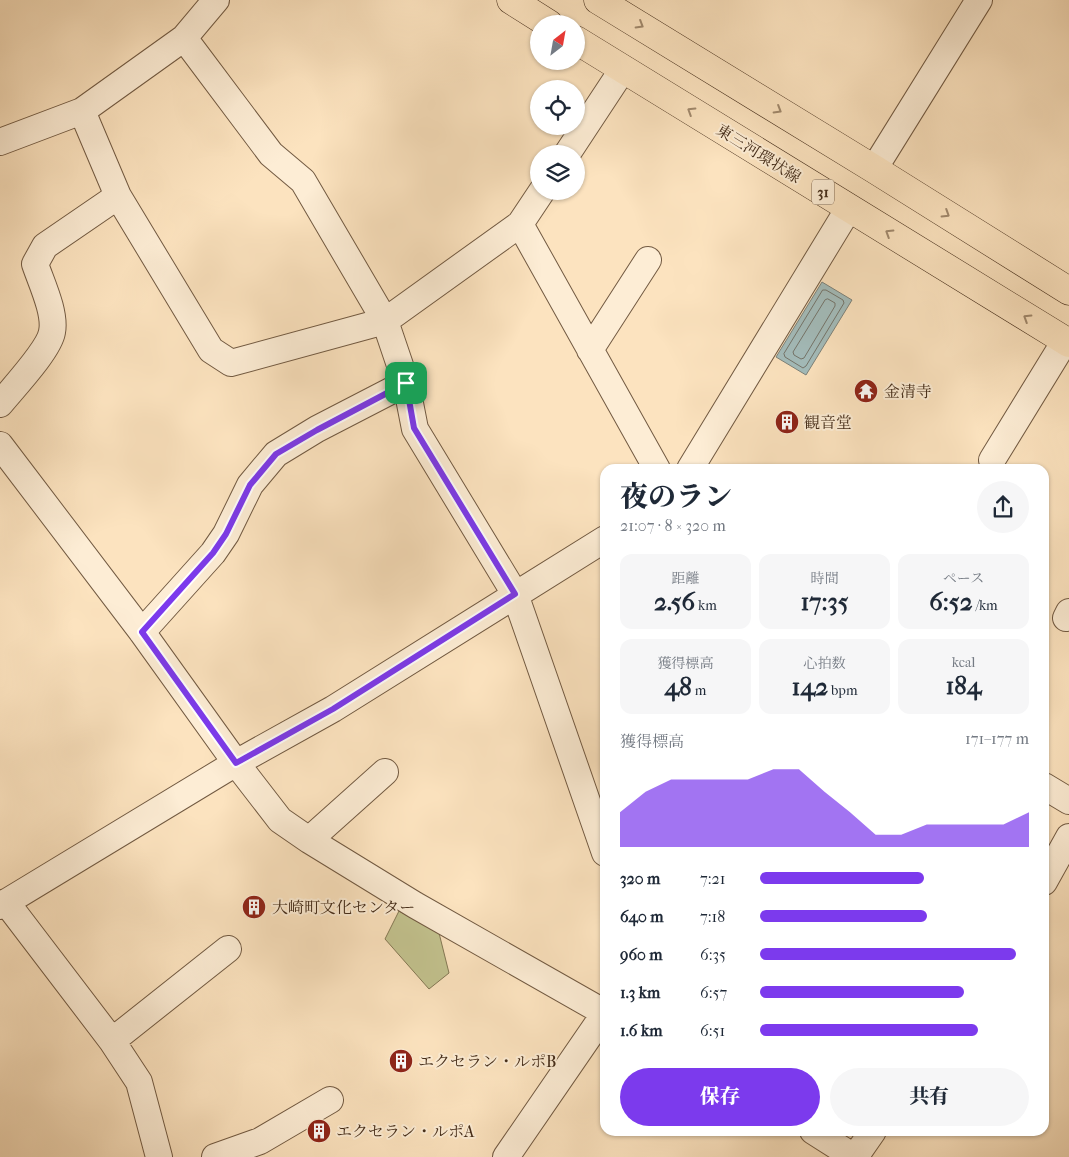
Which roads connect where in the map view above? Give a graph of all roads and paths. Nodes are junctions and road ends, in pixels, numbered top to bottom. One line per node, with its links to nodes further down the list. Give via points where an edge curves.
1 (216, 0): 6 (street)
2 (511, 0): 5 (main road)
3 (598, 0): 12 (main road, one-way to 12)
4 (979, 0): 12 (street)
5 (535, 15)
6 (184, 38): 9 (street); 19 (street, via 271,154 303,181)
7 (585, 46): 8 (main road, 東三河環状線 / 31)
8 (623, 69): 11 (street); 15 (main road, 東三河環状線 / 31, one-way to 8)
9 (82, 111): 10 (street); 13 (street)
10 (0, 142)
11 (573, 145)
12 (874, 169): 18 (main road, one-way to 18)
13 (118, 196): 19 (street, via 210,350 231,363); 23 (street, via 44,246 35,264 51,313 52,332 43,351)
14 (536, 200): 16 (street)
15 (849, 208): 20 (main road, 東三河環状線 / 31, one-way to 15); 27 (street)
16 (520, 224): 19 (street); 21 (street)
17 (648, 260): 21 (street)
18 (1069, 291)
19 (385, 321): 22 (street)
20 (1067, 342): 25 (street)
21 (590, 350): 26 (street)
22 (406, 383): 29 (street, via 414,428); 30 (street, via 276,454 250,485 213,553)
23 (0, 404)
24 (0, 445): 30 (street)
25 (992, 460)
26 (654, 464)
27 (693, 464)
28 (600, 542): 29 (street)
29 (515, 594): 31 (street, via 333,709); 36 (street)
30 (142, 632): 31 (street)
31 (236, 763): 37 (street, via 280,820); 39 (street)
32 (385, 772): 37 (street)
33 (1049, 789): 34 (street)
34 (1069, 801)
35 (1069, 837): 38 (street)
36 (600, 839)
37 (309, 840): 41 (street, via 415,905)
38 (1049, 873)
39 (3, 904): 43 (street)
40 (228, 949): 43 (street)
41 (600, 1010)
42 (600, 1020): 49 (street)
43 (112, 1041): 47 (street, via 139,1082)
44 (330, 1100): 48 (street, via 260,1141)
45 (821, 1136): 50 (street)
46 (869, 1136): 50 (street)
47 (159, 1157)
48 (216, 1157)
49 (506, 1157)
50 (854, 1157)

